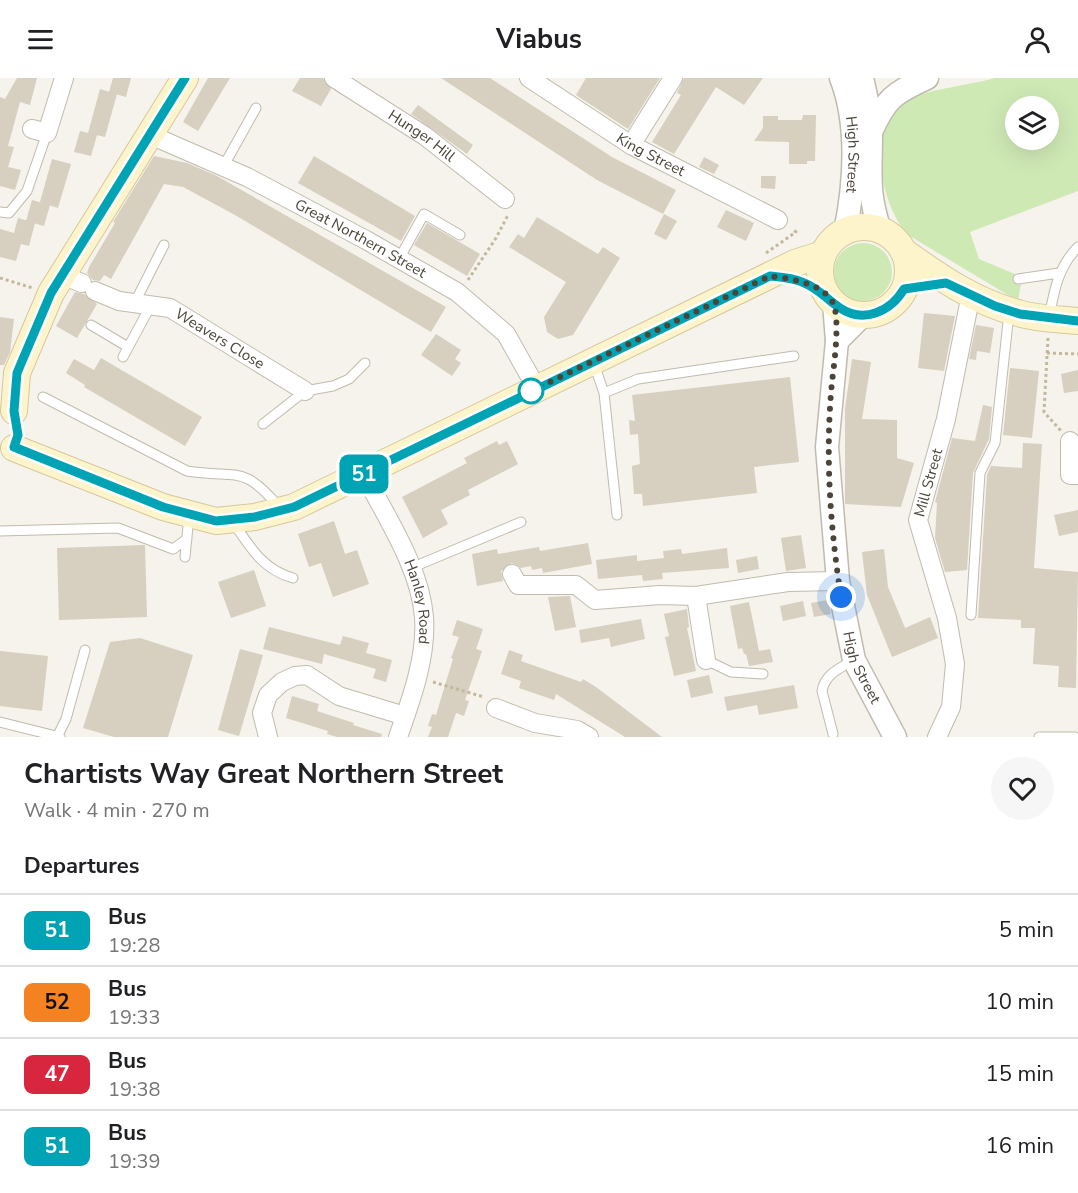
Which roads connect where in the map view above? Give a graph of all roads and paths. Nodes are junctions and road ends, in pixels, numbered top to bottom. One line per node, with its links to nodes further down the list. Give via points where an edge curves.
1 (64, 78): 9 (street)
2 (185, 78): 10 (main road)
3 (334, 78): 14 (street, Hunger Hill, via 425,135)
4 (529, 78): 12 (street, King Street)
5 (673, 78): 12 (street)
6 (927, 78): 11 (street, via 895,94)
7 (858, 79): 11 (street, via 854,97)
8 (256, 108): 13 (lane)
9 (40, 131): 15 (lane, via 21,201 9,213)
10 (148, 134): 13 (street, Great Northern Street); 30 (main road)
11 (862, 134): 17 (street, High Street, via 871,203); 18 (street, High Street)
12 (632, 146): 16 (street, King Street)
13 (223, 167): 24 (street, Great Northern Street)
14 (506, 199): 32 (path, via 508,218 476,270)
15 (0, 212)
16 (778, 220)
17 (880, 230): 18 (main road, via 858,228); 22 (main road)
18 (845, 232): 23 (main road)
19 (460, 235): 24 (lane, via 424,214)
20 (164, 244): 35 (lane)
21 (1078, 247): 25 (lane)
22 (903, 251): 29 (main road); 31 (main road, via 908,267)
23 (823, 254): 26 (main road); 34 (main road, via 821,280)
24 (399, 259): 32 (street, Great Northern Street)
25 (1059, 273): 28 (lane); 38 (lane)
26 (770, 276): 34 (main road, via 801,281); 47 (main road)
27 (0, 278): 30 (path)
28 (1018, 279)
29 (946, 283): 31 (main road); 33 (main road)
30 (72, 285): 35 (street, Weavers Close); 49 (main road)
31 (904, 289): 37 (main road, via 890,306)
32 (456, 292): 50 (street, Great Northern Street, via 506,334)
33 (971, 294): 36 (main road); 88 (street, Mill Street, via 946,419 918,520 947,618 955,664 951,707)
34 (830, 299): 37 (main road, via 852,314); 41 (street, High Street)
35 (142, 305): 42 (lane); 51 (street, Weavers Close, via 170,308)
36 (1009, 311): 38 (main road); 73 (lane, via 995,443 980,473)
37 (863, 315): 41 (street)
38 (1049, 318): 39 (main road); 43 (path)
39 (1078, 321)
40 (91, 325): 42 (lane)
41 (837, 341): 71 (street, High Street, via 828,447)
42 (128, 347): 46 (lane)
43 (1047, 353): 44 (path); 56 (path, via 1044,412)
44 (1078, 354)
45 (794, 356): 52 (lane, via 638,379)
46 (123, 357)
47 (593, 361): 50 (main road); 52 (lane)
48 (364, 363): 51 (lane, via 349,379)
49 (8, 379): 54 (main road)
50 (537, 389): 58 (main road)
51 (305, 391): 55 (lane)
52 (604, 393): 62 (lane)
53 (43, 397): 60 (lane, via 187,471 248,477)
54 (7, 403): 57 (main road, via 18,426)
55 (263, 424)
56 (1070, 441): 59 (street, via 1070,475)
57 (7, 455): 61 (main road)
58 (364, 474): 60 (main road); 68 (street, Hanley Road)
59 (1078, 475)
60 (281, 510): 63 (main road)
61 (189, 514): 63 (main road, via 216,521); 66 (lane)
62 (617, 515)
63 (232, 520): 70 (lane, via 261,562 278,574)
64 (521, 522): 68 (lane)
65 (0, 531): 66 (lane, via 118,528 172,549)
66 (187, 539): 67 (lane)
67 (185, 557)
68 (411, 568): 78 (street, Hanley Road, via 424,617)
69 (512, 574): 72 (street, via 518,585 576,585 595,600)
70 (293, 578)
71 (838, 581): 72 (street, via 788,582); 76 (street, High Street)
72 (696, 596): 75 (street)
73 (971, 615)
74 (85, 650): 83 (lane)
75 (706, 660): 77 (lane, via 730,672)
76 (854, 660): 82 (lane, via 834,671 823,685); 87 (street, High Street)
77 (763, 674)
78 (417, 676): 79 (path, via 486,698); 80 (street, Hanley Road)
79 (496, 708): 86 (street, via 535,723 577,730)
80 (405, 716): 84 (street, via 339,696 307,675 295,676 268,695 262,713); 85 (street, Hanley Road)
81 (0, 722): 83 (lane)
82 (833, 734)
83 (59, 736)
84 (268, 737)
85 (398, 737)
86 (589, 737)
87 (895, 737)
88 (937, 737)
89 (1039, 737): 90 (lane)
90 (1075, 737)

